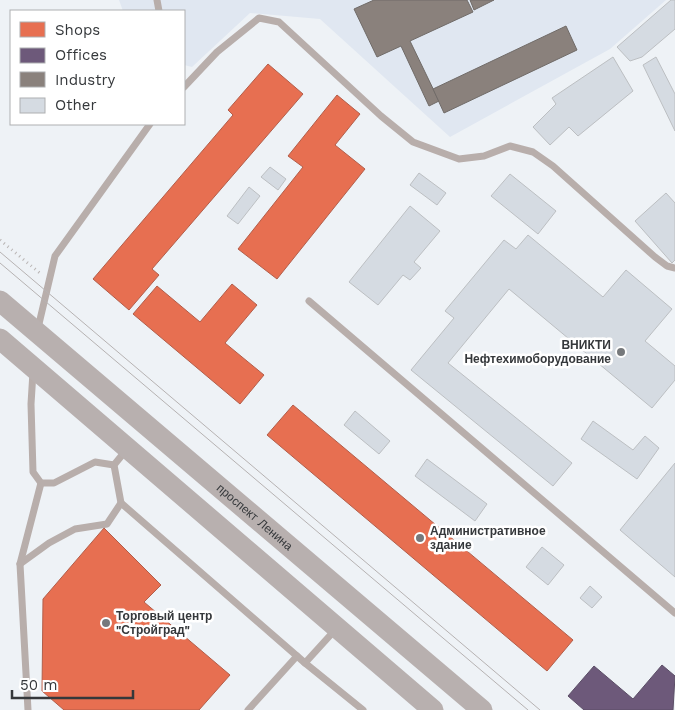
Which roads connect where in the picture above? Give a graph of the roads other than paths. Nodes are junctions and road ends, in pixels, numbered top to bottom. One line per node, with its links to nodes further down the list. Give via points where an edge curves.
1 (185, 86): 3 (lane, via 217,52 260,18 279,22 413,142 459,159 484,156 510,146 533,152 648,251 667,266)
2 (149, 125): 6 (lane, via 55,256)
3 (675, 268)
4 (0, 301): 6 (main road, проспект Ленина)
5 (310, 301): 13 (lane)
6 (31, 329): 21 (main road, проспект Ленина)
7 (0, 339): 8 (main road)
8 (29, 365): 9 (main road); 10 (lane, via 33,472)
9 (120, 457): 10 (lane, via 95,462 54,483); 11 (lane); 14 (main road)
10 (41, 484): 12 (lane)
11 (121, 503): 12 (lane, via 107,524 75,528); 15 (lane)
12 (20, 564): 17 (lane)
13 (675, 613)
14 (336, 628): 16 (lane); 20 (main road)
15 (297, 656): 16 (lane); 18 (lane)
16 (305, 662): 19 (lane)
17 (28, 710)
18 (248, 710)
19 (363, 710)
20 (433, 710)
21 (482, 710)

